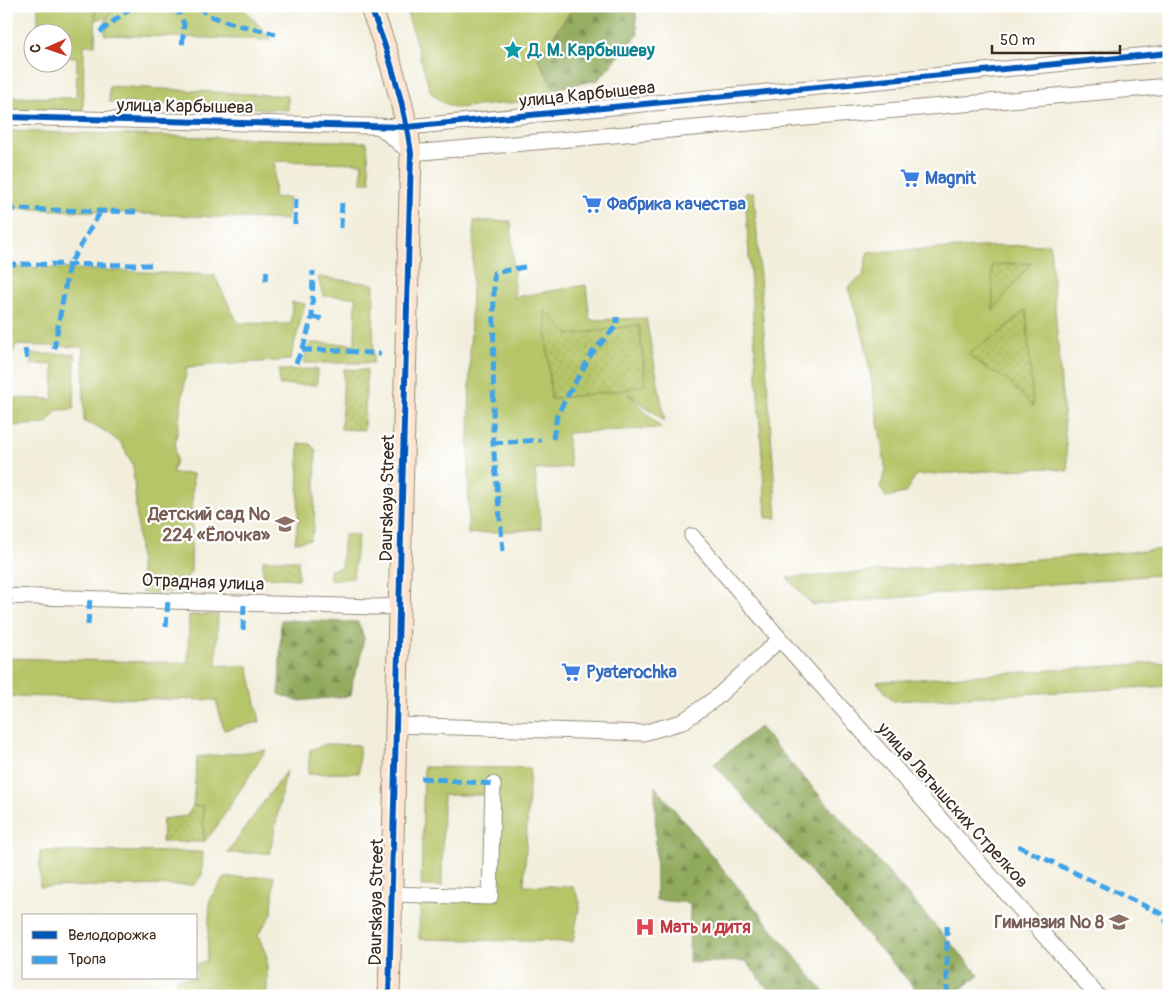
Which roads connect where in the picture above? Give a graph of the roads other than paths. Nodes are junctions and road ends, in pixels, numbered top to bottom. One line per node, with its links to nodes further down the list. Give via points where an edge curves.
1 (370, 6): 6 (street, Daurskaya Street, via 384,41)
2 (1169, 53): 6 (street, улица Карбышева)
3 (1169, 86): 7 (street)
4 (6, 118): 5 (street, улица Карбышева)
5 (380, 127): 6 (street, улица Карбышева); 7 (street)
6 (407, 127): 7 (street, Daurskaya Street)
7 (411, 153): 10 (street, Daurskaya Street)
8 (692, 536): 11 (street, улица Латышских Стрелков)
9 (6, 596): 10 (street, Отрадная улица)
10 (399, 606): 12 (street, Daurskaya Street)
11 (780, 639): 12 (street, via 716,698 682,722 643,733); 16 (street, улица Латышских Стрелков)
12 (396, 725): 14 (street, Daurskaya Street)
13 (492, 784): 14 (street, via 490,896)
14 (391, 894): 15 (street, Daurskaya Street)
15 (389, 996)
16 (1098, 996)

